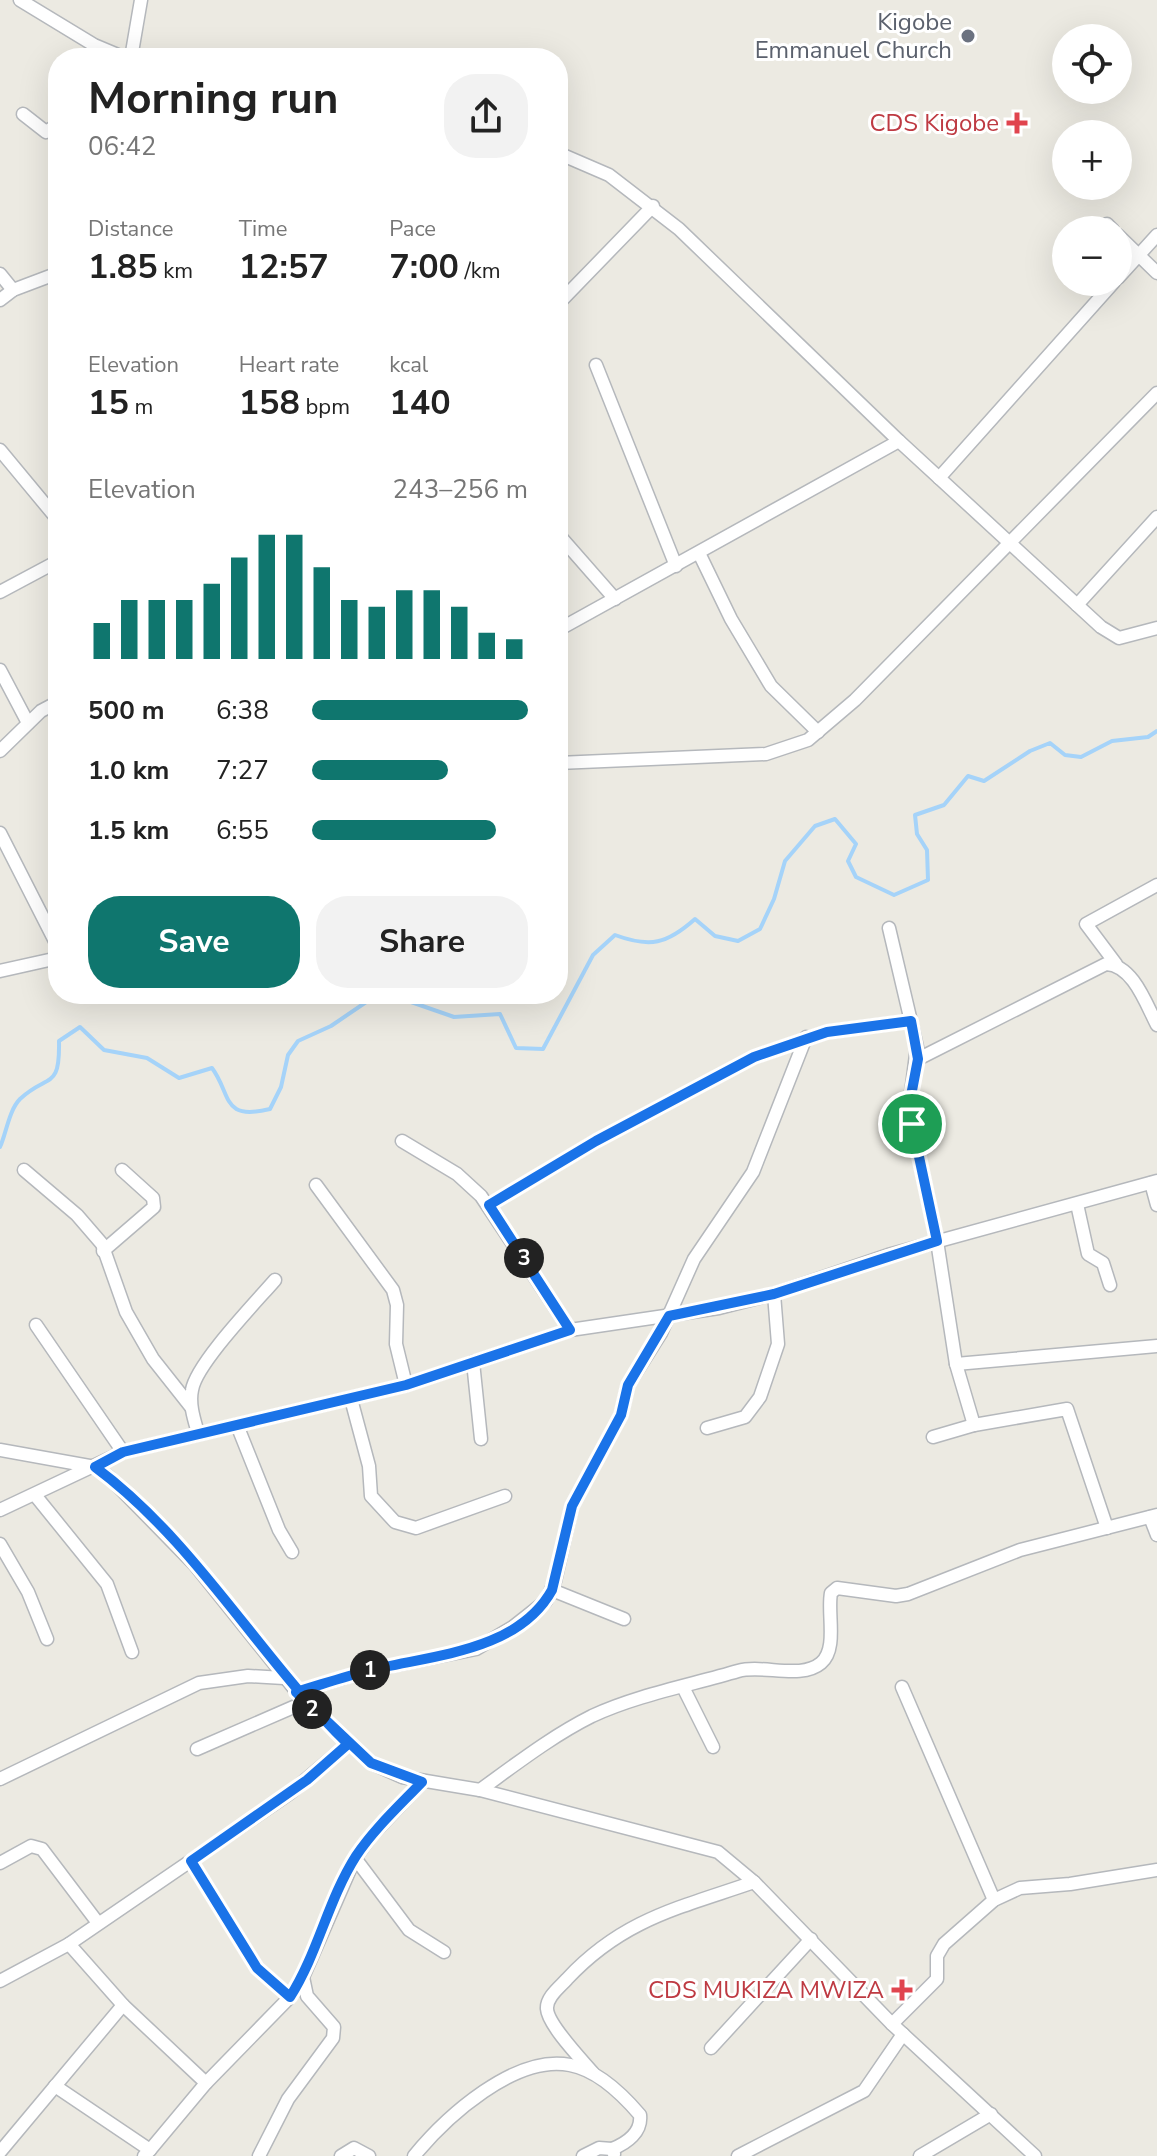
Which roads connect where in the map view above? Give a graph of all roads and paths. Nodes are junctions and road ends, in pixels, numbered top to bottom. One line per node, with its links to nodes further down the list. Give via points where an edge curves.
1 (20, 0): 3 (street)
2 (141, 0): 4 (street)
3 (104, 48)
4 (123, 48)
5 (23, 114): 6 (street)
6 (48, 131)
7 (568, 157): 8 (street, via 609,175)
8 (653, 206): 17 (street); 22 (street)
9 (1157, 235): 11 (street)
10 (1132, 248): 11 (street)
11 (1139, 255): 12 (street); 13 (street)
12 (1132, 263)
13 (1157, 273)
14 (0, 274): 16 (street)
15 (48, 277): 16 (street)
16 (13, 290): 19 (street)
17 (568, 294)
18 (1102, 296): 24 (street)
19 (0, 300)
20 (596, 365): 31 (street)
21 (1157, 393): 27 (street)
22 (899, 441): 24 (street); 29 (street)
23 (0, 450): 25 (street)
24 (939, 478): 27 (street)
25 (48, 508)
26 (1157, 517): 34 (street)
27 (1010, 543): 34 (street); 40 (street)
28 (568, 545): 33 (street)
29 (699, 553): 31 (street); 40 (street, via 771,686)
30 (48, 566): 32 (street)
31 (676, 566): 33 (street)
32 (0, 592)
33 (615, 599): 35 (street)
34 (1077, 605): 36 (street, via 1119,638)
35 (568, 625)
36 (1157, 628)
37 (0, 670): 39 (street)
38 (48, 709): 39 (street)
39 (28, 723): 41 (street)
40 (818, 732): 42 (street, via 766,754)
41 (0, 751)
42 (568, 763)
43 (0, 833): 45 (street)
44 (1157, 885): 48 (street, via 1086,924)
45 (48, 927)
46 (889, 928): 50 (street)
47 (48, 960): 49 (street)
48 (1116, 964): 51 (street); 53 (street, via 1070,981)
49 (0, 971)
50 (911, 1021): 52 (street); 53 (street)
51 (1157, 1025)
52 (806, 1037): 60 (street, via 754,1057); 67 (street, via 753,1172 694,1259)
53 (918, 1059): 62 (street, via 910,1101 912,1124)
54 (402, 1141): 60 (street, via 457,1174)
55 (24, 1170): 63 (street, via 77,1215)
56 (122, 1170): 63 (street, via 153,1198 154,1207)
57 (1154, 1182): 59 (street); 61 (street)
58 (316, 1185): 73 (street, via 393,1290 396,1344)
59 (1077, 1204): 62 (street); 65 (street, via 1088,1254 1103,1263)
60 (489, 1205): 69 (street)
61 (1157, 1205)
62 (937, 1241): 66 (street); 72 (street)
63 (103, 1251): 75 (street, via 133,1324)
64 (275, 1280): 75 (street, via 196,1380)
65 (1110, 1285)
66 (774, 1294): 67 (street); 78 (street, via 778,1344 760,1397 745,1417)
67 (669, 1316): 69 (street); 93 (street, via 628,1385 621,1415 572,1506)
68 (36, 1325): 83 (street)
69 (570, 1330): 71 (street)
70 (1157, 1346): 72 (street)
71 (473, 1362): 73 (street); 81 (street)
72 (956, 1364): 77 (street)
73 (406, 1385): 74 (street)
74 (351, 1399): 76 (street); 86 (street, via 369,1466 371,1496 395,1522 416,1528)
75 (191, 1407): 79 (street)
76 (237, 1425): 79 (street); 92 (street)
77 (974, 1425): 80 (street); 89 (street, via 1067,1409)
78 (707, 1428)
79 (198, 1433): 83 (street)
80 (933, 1437)
81 (481, 1439)
82 (0, 1450): 84 (street)
83 (123, 1452): 84 (street)
84 (95, 1467): 85 (street); 97 (street, via 179,1546)
85 (35, 1495): 87 (street); 96 (street, via 107,1584)
86 (505, 1496)
87 (0, 1510)
88 (1154, 1516): 89 (street); 90 (street)
89 (1107, 1528): 98 (street, via 1020,1550 908,1594 837,1588 830,1601 830,1647 819,1665 807,1670 752,1667)
90 (1157, 1535)
91 (0, 1544): 95 (street)
92 (292, 1552)
93 (552, 1590): 94 (street); 100 (street, via 532,1613 476,1649 366,1671)
94 (624, 1619)
95 (47, 1639)
96 (132, 1652)
97 (284, 1678): 100 (street); 104 (street, via 248,1676 199,1683)
98 (683, 1687): 102 (street); 106 (street, via 594,1716)
99 (902, 1687): 112 (street)
100 (301, 1697): 101 (street); 103 (street)
101 (348, 1744): 105 (street, via 371,1763); 108 (street, via 307,1780)
102 (713, 1747)
103 (197, 1749)
104 (0, 1779)
105 (422, 1782): 106 (street); 107 (street)
106 (480, 1790): 111 (street, via 703,1846)
107 (355, 1858): 116 (street, via 409,1930); 117 (street)
108 (191, 1861): 113 (street); 119 (street, via 257,1968)
109 (0, 1863): 113 (street, via 31,1846 42,1849)
110 (1157, 1870): 112 (street, via 1040,1884)
111 (754, 1882): 114 (street); 124 (street, via 627,1928 584,1961 550,1998 552,2022)
112 (994, 1900): 121 (street, via 944,1944 937,1956 937,1979)
113 (98, 1923): 115 (street)
114 (811, 1939): 121 (street); 123 (street)
115 (69, 1944): 118 (street); 120 (street)
116 (444, 1952)
117 (303, 1977): 119 (street); 131 (street, via 307,1996 334,2027 333,2038 288,2099)
118 (0, 1981)
119 (290, 1997): 125 (street)
120 (123, 2005): 125 (street); 126 (street)
121 (892, 2024): 122 (street)
122 (903, 2034): 127 (street); 136 (street, via 864,2091)
123 (711, 2048)
124 (593, 2073): 129 (street, via 640,2115 635,2134); 134 (street, via 542,2064 506,2079 455,2111)
125 (206, 2083): 130 (street)
126 (55, 2086): 128 (street); 130 (street)
127 (991, 2114): 137 (street); 138 (street)
128 (0, 2152)
129 (614, 2152): 135 (street, via 599,2148)
130 (147, 2153)
131 (259, 2156)
132 (341, 2156): 133 (street, via 354,2148)
133 (369, 2156)
134 (414, 2156)
135 (583, 2156)
136 (738, 2156)
137 (920, 2156)
138 (1035, 2156)

